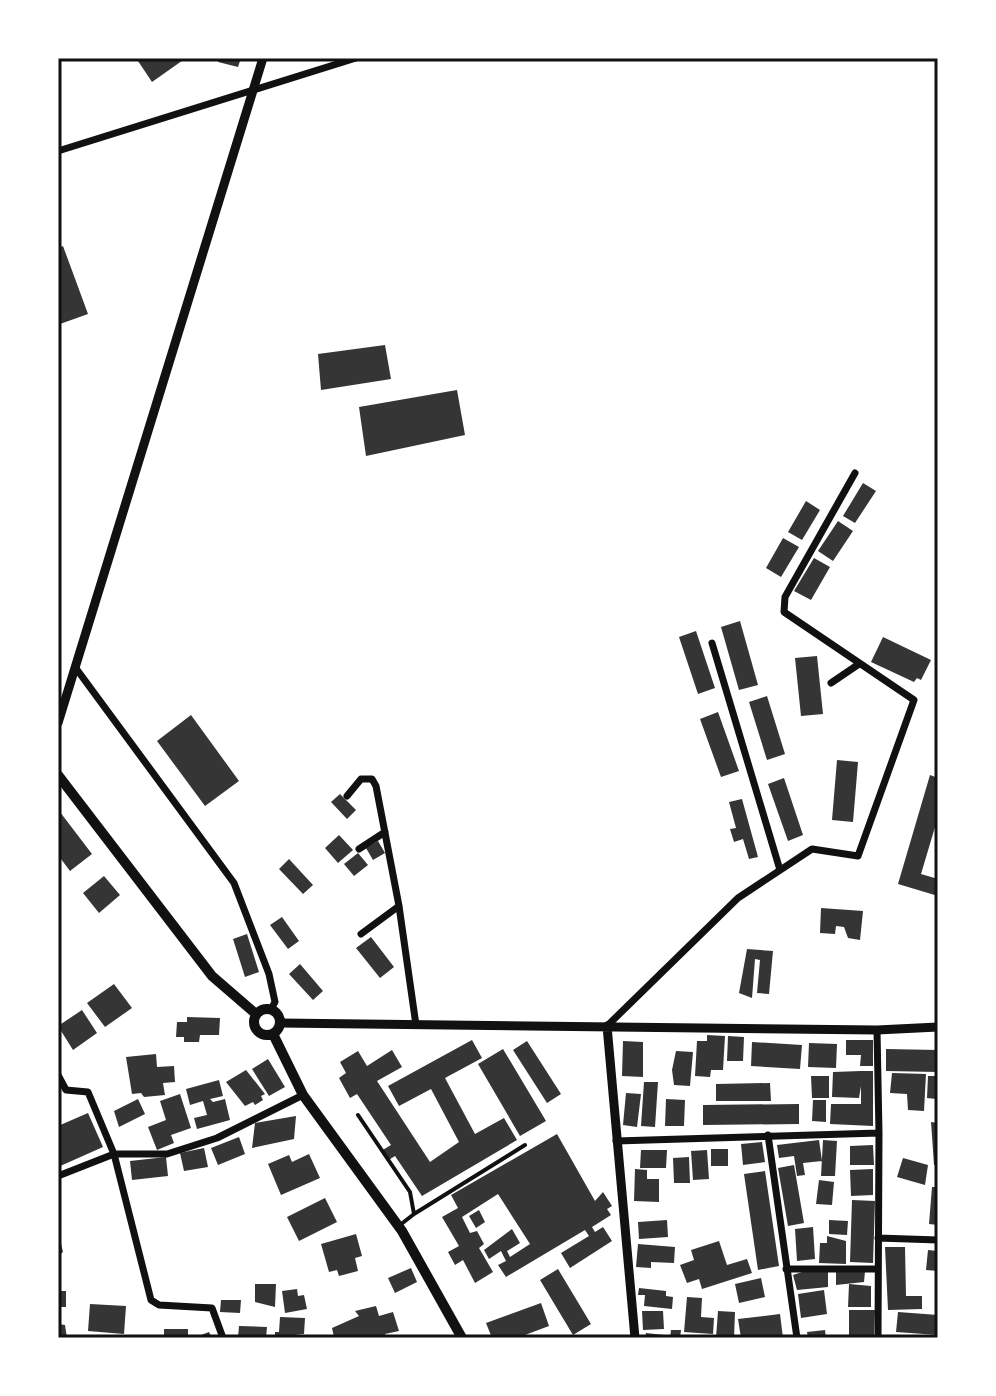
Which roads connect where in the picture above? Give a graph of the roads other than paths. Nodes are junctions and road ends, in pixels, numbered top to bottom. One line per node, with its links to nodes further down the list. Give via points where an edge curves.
1 (263, 58): 5 (street)
2 (324, 58): 4 (street)
3 (356, 58): 4 (street)
4 (327, 68): 5 (street)
5 (253, 93): 6 (street); 10 (street)
6 (58, 151)
7 (855, 473): 9 (street, via 785,597 784,612)
8 (712, 643): 17 (street)
9 (859, 664): 11 (street); 17 (street, via 914,700 858,856 812,849)
10 (75, 667): 12 (street); 20 (street, via 234,883 269,974 275,1002)
11 (831, 683)
12 (58, 723)
13 (58, 775): 21 (main road, via 212,976)
14 (347, 796): 15 (street, via 361,779 372,779)
15 (385, 832): 16 (street); 18 (street)
16 (359, 849)
17 (780, 870): 24 (street, via 738,898)
18 (399, 906): 19 (street); 23 (street)
19 (361, 934)
20 (271, 1009): 21 (main road); 22 (main road)
21 (256, 1014): 27 (main road, via 257,1031)
22 (280, 1023): 23 (street); 27 (main road)
23 (416, 1025): 24 (street)
24 (607, 1026): 26 (street); 33 (street)
25 (938, 1027): 26 (street)
26 (877, 1030): 31 (street)
27 (273, 1034): 29 (main road)
28 (58, 1075): 35 (street, via 66,1090 88,1092)
29 (303, 1095): 35 (street, via 217,1138 167,1154); 38 (main road)
30 (358, 1115): 37 (lane, via 410,1192)
31 (879, 1133): 32 (street); 39 (street)
32 (768, 1135): 33 (street); 41 (street)
33 (616, 1141): 45 (street)
34 (525, 1145): 37 (lane)
35 (114, 1154): 36 (street); 43 (street, via 151,1300 212,1308)
36 (58, 1176)
37 (414, 1214): 38 (lane)
38 (398, 1226): 44 (main road)
39 (878, 1238): 40 (street); 42 (street)
40 (938, 1240)
41 (786, 1269): 42 (street); 46 (street)
42 (878, 1269): 47 (street)
43 (223, 1338)
44 (462, 1338)
45 (635, 1338)
46 (797, 1338)
47 (878, 1338)

